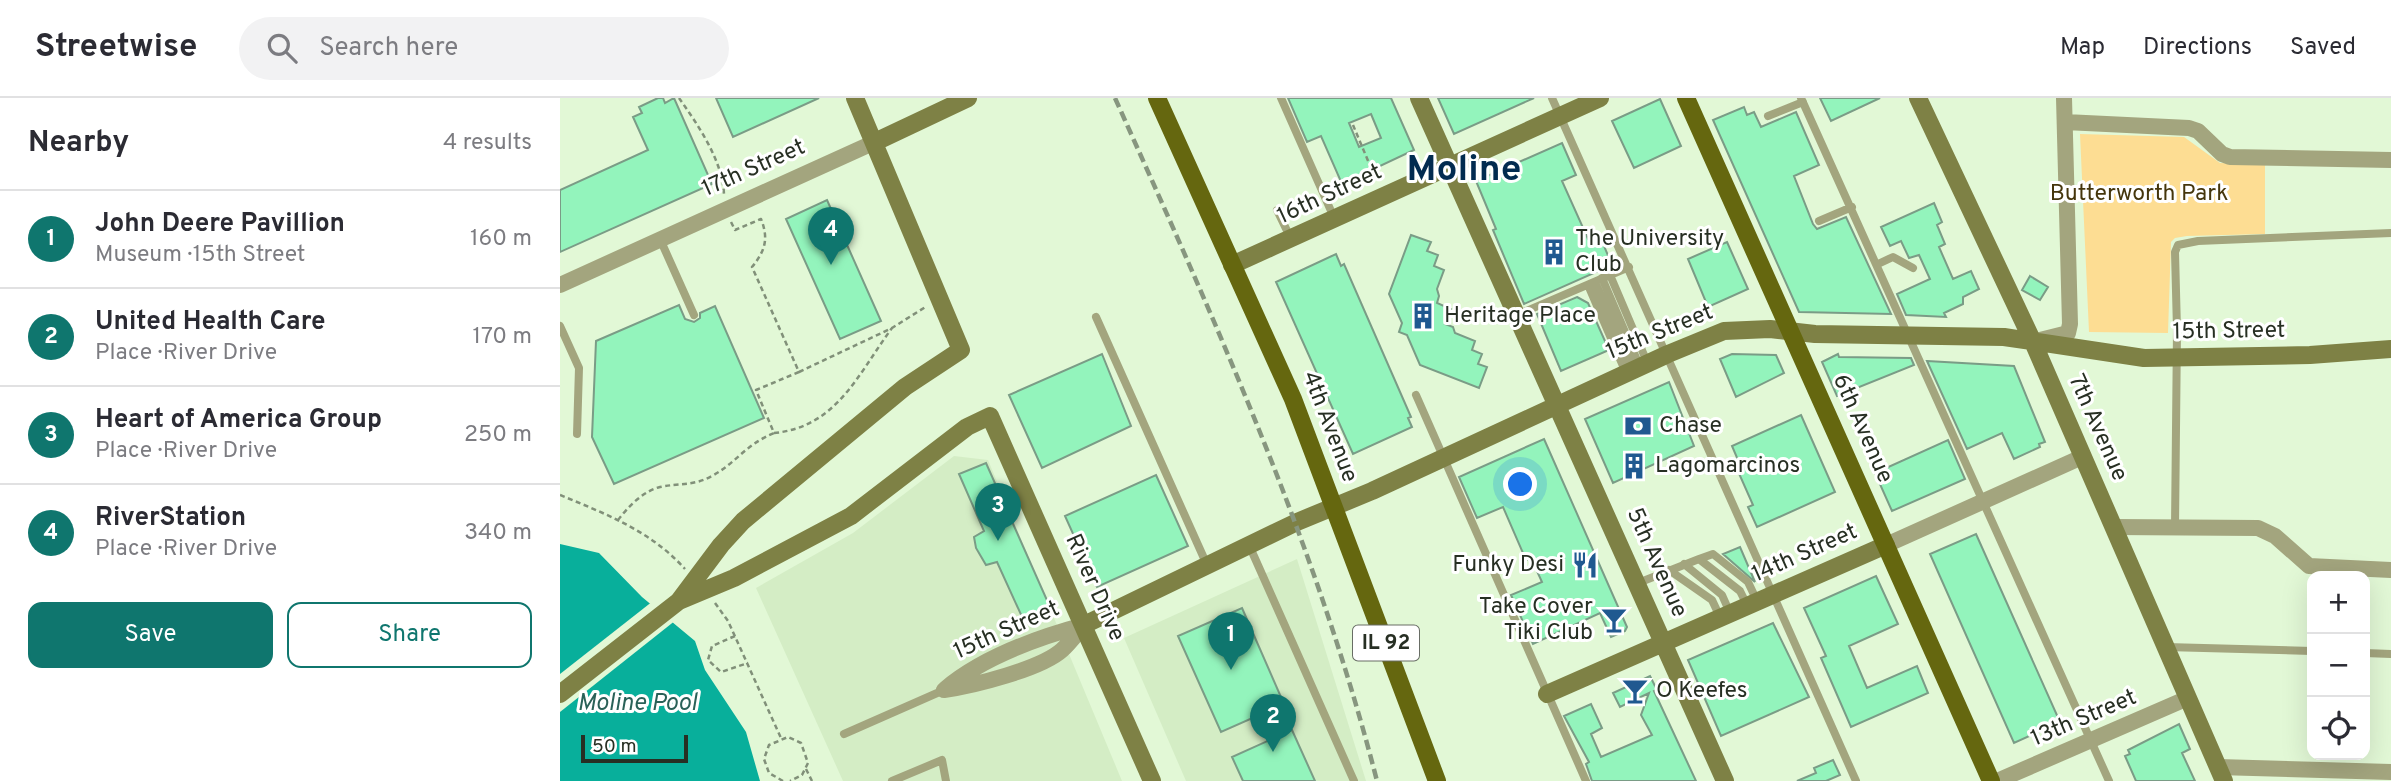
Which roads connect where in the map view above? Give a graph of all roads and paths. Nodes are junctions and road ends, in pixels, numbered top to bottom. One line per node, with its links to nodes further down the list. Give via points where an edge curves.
1 (679, 98): 22 (path, via 705,138 724,186)
2 (855, 98): 17 (street)
3 (968, 98): 17 (street, 17th Street)
4 (1157, 98): 30 (main road, 4th Avenue / IL 92)
5 (1281, 98): 24 (lane)
6 (1419, 98): 19 (street, 5th Avenue)
7 (1552, 98): 13 (lane)
8 (1600, 98): 13 (street, 16th Street)
9 (1686, 98): 41 (main road, 6th Avenue)
10 (1918, 98): 43 (street, 7th Avenue)
11 (2064, 98): 15 (street)
12 (1802, 100): 14 (lane); 21 (lane)
13 (1561, 116): 19 (street, 16th Street); 31 (lane)
14 (1768, 116)
15 (2064, 122): 18 (street, via 2189,128 2230,157); 43 (street, via 2070,324 2068,333)
16 (1353, 125): 20 (path)
17 (875, 142): 22 (street, 17th Street); 35 (street)
18 (2391, 160)
19 (1451, 166): 24 (street, 16th Street); 37 (street, 5th Avenue)
20 (1374, 175)
21 (1852, 208): 25 (lane); 29 (lane)
22 (725, 210): 27 (street, 17th Street); 48 (path, via 735,230 761,219 765,248 752,267)
23 (1277, 210): 28 (lane)
24 (1335, 220): 28 (street, 16th Street)
25 (1819, 221)
26 (2391, 233): 46 (lane, via 2178,245)
27 (660, 239): 34 (street, 17th Street); 36 (lane, via 693,313)
28 (1291, 240): 30 (street, 16th Street)
29 (1878, 264): 32 (lane, via 1893,257); 42 (lane)
30 (1232, 265): 56 (main road, 4th Avenue / IL 92, via 1293,399)
31 (1629, 267): 33 (lane); 45 (lane)
32 (1913, 268)
33 (1599, 280): 37 (lane); 47 (lane); 47 (lane)
34 (560, 285)
35 (939, 299): 40 (path); 68 (street, via 961,350 905,387 735,528)
36 (683, 314)
37 (1517, 315): 50 (street, 5th Avenue)
38 (1096, 317): 63 (lane)
39 (560, 326): 52 (lane, via 579,369)
40 (892, 328): 48 (path); 51 (path, via 827,415)
41 (1789, 331): 42 (street, 15th Street); 45 (street, 15th Street, via 1724,331); 61 (main road, 6th Avenue)
42 (1910, 335): 43 (street, 15th Street, via 1992,336); 55 (lane)
43 (2034, 342): 46 (street, 15th Street, via 2120,356); 53 (street, 7th Avenue)
44 (2391, 349): 46 (street, 15th Street)
45 (1668, 354): 47 (street, 15th Street); 67 (lane)
46 (2177, 359): 59 (lane)
47 (1637, 368): 50 (street, 15th Street)
48 (799, 372): 51 (path, via 756,390)
49 (1416, 395): 54 (lane)
50 (1557, 404): 54 (street, 15th Street); 66 (street, 5th Avenue)
51 (774, 433): 57 (path, via 753,442 698,484 657,488)
52 (577, 434)
53 (2082, 457): 55 (street, 14th Street); 58 (street, 7th Avenue)
54 (1441, 458): 56 (street, 15th Street); 81 (lane)
55 (1984, 502): 61 (street, 14th Street); 84 (lane)
56 (1334, 506): 60 (street, 15th Street); 95 (main road, 4th Avenue / IL 92)
57 (618, 520)
58 (2114, 527): 59 (street); 74 (street, 7th Avenue)
59 (2175, 527): 65 (street, via 2258,528 2275,536 2309,566)
60 (1249, 545): 63 (street, 15th Street); 94 (lane)
61 (1886, 545): 67 (street, 14th Street); 99 (main road, 6th Avenue)
62 (1684, 564): 64 (lane); 69 (lane, via 1699,559); 70 (lane, via 1722,595)
63 (1207, 565): 71 (street, 15th Street)
64 (1669, 570): 66 (lane); 70 (lane, via 1712,600)
65 (2391, 570)
66 (1638, 583): 73 (street, 5th Avenue)
67 (1774, 594): 69 (street, 14th Street); 98 (lane)
68 (680, 601): 71 (street, River Drive, via 734,578 843,518 967,427 990,416); 80 (street)
69 (1752, 603): 70 (street, 14th Street)
70 (1725, 615): 73 (street, 14th Street)
71 (1084, 625): 79 (street, 15th Street, via 967,671); 93 (street, River Drive)
72 (735, 636): 78 (path, via 712,646 708,660 721,672)
73 (1664, 642): 81 (street, 14th Street); 97 (street, 5th Avenue)
74 (2166, 647): 75 (lane); 82 (street, 7th Avenue)
75 (2307, 651)
76 (2370, 653): 77 (lane)
77 (2391, 654)
78 (748, 663)
79 (944, 690): 83 (lane)
80 (560, 694)
81 (1547, 694): 96 (lane)
82 (2188, 698): 84 (street, 13th Street); 87 (street, 7th Avenue)
83 (844, 734)
84 (2092, 740): 100 (street, 13th Street); 101 (lane)
85 (806, 769): 88 (path, via 808,755 801,743 788,737 774,740 765,752 765,766); 89 (path); 90 (path)
86 (2391, 772): 87 (street)
87 (2221, 774)
88 (783, 781)
89 (790, 781)
90 (811, 781)
91 (892, 781): 92 (lane, via 942,760)
92 (946, 781)
93 (1152, 781)
94 (1354, 781)
95 (1437, 781)
96 (1586, 781)
97 (1725, 781)
98 (1856, 781)
99 (1991, 781)
100 (1997, 781)
101 (2109, 781)

